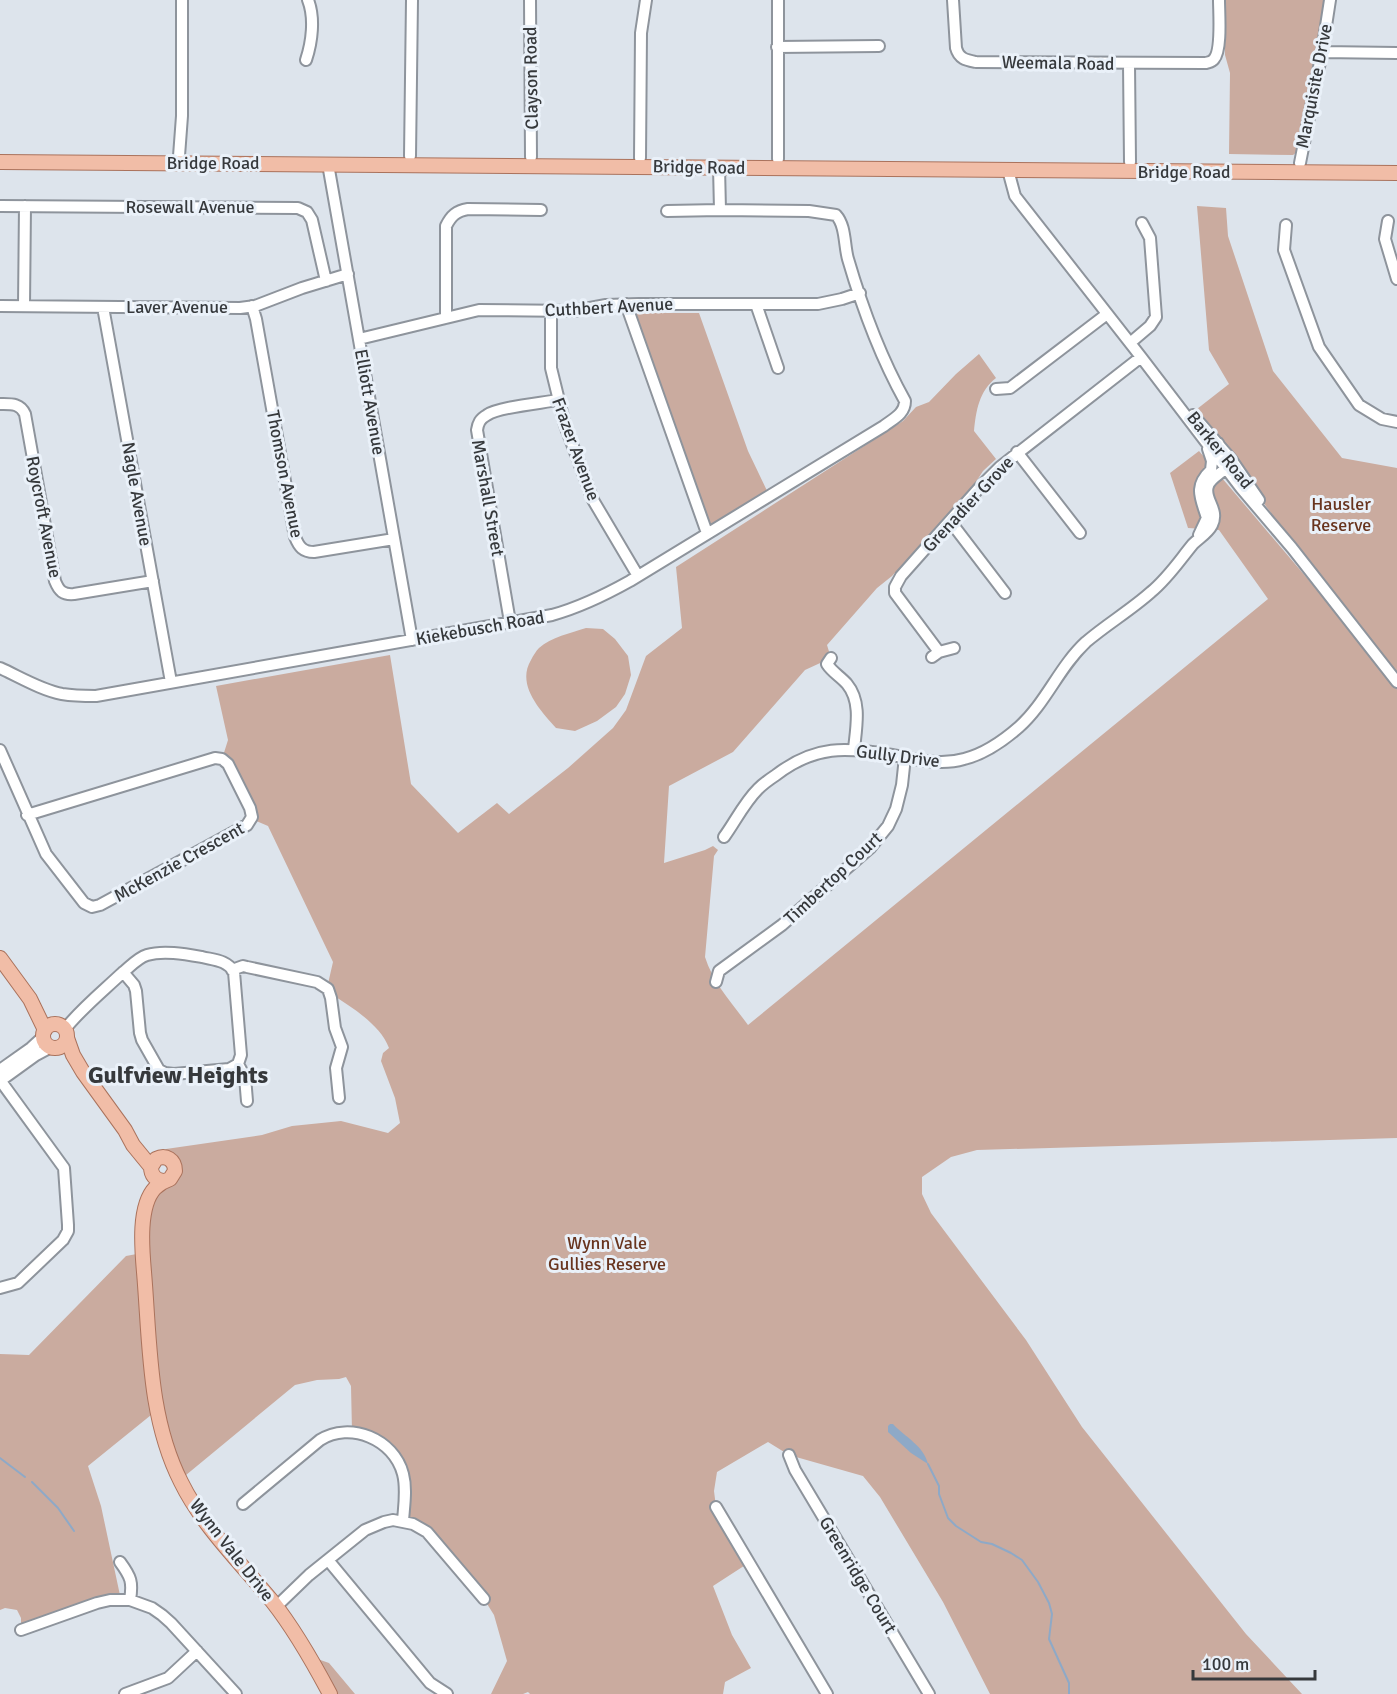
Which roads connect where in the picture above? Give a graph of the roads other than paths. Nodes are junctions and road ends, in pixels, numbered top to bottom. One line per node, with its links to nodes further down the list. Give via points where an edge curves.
1 (182, 0): 17 (street)
2 (308, 0): 14 (street, via 312,12)
3 (412, 0): 19 (street)
4 (530, 0): 20 (street, Clayson Road)
5 (645, 0): 22 (street)
6 (778, 0): 10 (street)
7 (953, 0): 15 (street, Weemala Road, via 956,48 964,60)
8 (1219, 0): 15 (street, Weemala Road, via 1215,58 1206,63)
9 (1330, 0): 12 (street, Marquisite Drive)
10 (777, 46): 11 (street); 23 (street)
11 (879, 46)
12 (1323, 52): 13 (street); 28 (street, Marquisite Drive)
13 (1397, 53)
14 (306, 60)
15 (1129, 64): 26 (street)
16 (0, 155): 17 (main road, Bridge Road)
17 (180, 160): 18 (main road, Bridge Road); 21 (main road, Bridge Road)
18 (326, 161): 19 (main road, Bridge Road); 38 (street, Elliott Avenue)
19 (410, 161): 20 (main road, Bridge Road)
20 (531, 161): 22 (main road, Bridge Road)
21 (0, 162)
22 (640, 162): 23 (main road, Bridge Road); 27 (main road, Bridge Road)
23 (778, 164): 25 (main road, Bridge Road); 27 (main road, Bridge Road)
24 (1397, 164): 28 (main road, Bridge Road)
25 (1007, 165): 26 (main road, Bridge Road); 49 (street, Barker Road, via 1015,196)
26 (1129, 166): 28 (main road, Bridge Road)
27 (719, 167): 33 (street)
28 (1300, 168): 29 (main road, Bridge Road)
29 (1397, 173)
30 (0, 206): 31 (street, Rosewall Avenue)
31 (25, 206): 40 (street, Rosewall Avenue, via 298,208 312,220); 45 (street)
32 (541, 210): 50 (street, via 461,210 453,215 446,226)
33 (720, 210): 34 (street); 41 (street, via 836,215 842,224)
34 (668, 211)
35 (1388, 221): 39 (street, via 1385,239)
36 (1142, 223): 52 (street, via 1150,238 1156,316)
37 (1286, 225): 58 (street, via 1284,250 1319,347 1359,405 1382,419)
38 (348, 274): 40 (street, Laver Avenue); 51 (street, Elliott Avenue)
39 (1397, 279)
40 (326, 281): 46 (street, Laver Avenue)
41 (860, 293): 43 (street, Cuthbert Avenue, via 818,304); 64 (street, Kiekebusch Road, via 881,354 905,401 901,413)
42 (626, 304): 43 (street, Cuthbert Avenue); 48 (street, Cuthbert Avenue); 64 (street)
43 (756, 304): 54 (street)
44 (0, 306): 45 (street, Laver Avenue)
45 (24, 306): 47 (street, Laver Avenue)
46 (252, 306): 47 (street, Laver Avenue); 66 (street, Thomson Avenue, via 298,546 314,552)
47 (103, 307): 70 (street, Nagle Avenue)
48 (551, 310): 50 (street, Cuthbert Avenue, via 490,310); 56 (street, Frazer Avenue, via 551,368)
49 (1107, 314): 52 (street, Barker Road); 55 (street, via 1010,388)
50 (446, 318): 51 (street, Cuthbert Avenue)
51 (359, 339): 66 (street, Elliott Avenue)
52 (1131, 344): 53 (street, Barker Road)
53 (1141, 357): 59 (street, Barker Road); 60 (street, Barker Road); 61 (street, Grenadier Grove)
54 (778, 368)
55 (996, 389)
56 (558, 400): 69 (street, Frazer Avenue, via 593,500); 72 (street, Marshall Street, via 490,413 477,424)
57 (0, 404): 70 (street, Roycroft Avenue, via 18,405 25,414 58,589 74,594)
58 (1397, 422)
59 (1205, 441): 62 (street, Barker Road); 67 (street, Gully Drive, via 1211,470 1199,489 1207,518)
60 (1218, 443): 62 (street, via 1229,463); 68 (street, Barker Road)
61 (1017, 452): 63 (street, Grenadier Grove); 65 (street)
62 (1226, 469): 67 (street, Gully Drive, via 1209,482 1207,495 1214,509 1212,525); 68 (street, Barker Road)
63 (950, 521): 71 (street); 74 (street, Grenadier Grove, via 901,576 895,593 936,655)
64 (707, 533): 69 (street, Kiekebusch Road)
65 (1080, 533)
66 (394, 539): 73 (street, Elliott Avenue)
67 (1196, 540): 81 (street, Gully Drive, via 1163,582 1086,642 1065,664 1018,728 983,753 965,759 929,762)
68 (1292, 548): 78 (street, Barker Road)
69 (638, 576): 72 (street, Kiekebusch Road, via 573,609)
70 (153, 581): 77 (street, Nagle Avenue)
71 (1005, 593)
72 (510, 622): 73 (street, Kiekebusch Road)
73 (412, 640): 77 (street, Kiekebusch Road)
74 (954, 648)
75 (831, 658): 79 (street, via 828,668 849,686 855,700)
76 (0, 668): 77 (street, Kiekebusch Road, via 75,696 96,696)
77 (171, 682)
78 (1397, 682)
79 (854, 749): 81 (street, Gully Drive); 83 (street, Gully Drive, via 828,750 784,768 758,788)
80 (0, 750): 82 (street, McKenzie Crescent)
81 (905, 757): 87 (street, Timbertop Court, via 896,809 870,848 782,925)
82 (27, 815): 82 (street, McKenzie Crescent, via 46,854 84,903 92,907 247,825 252,816 228,764 215,758)
83 (724, 837)
84 (0, 958): 88 (main road)
85 (232, 970): 86 (street, via 222,962 153,953); 89 (street, via 241,1055); 92 (street, via 243,966 317,982 327,988 342,1047 336,1068)
86 (123, 972): 88 (street); 89 (street, via 135,988 141,1036 159,1070 174,1074 229,1069)
87 (715, 974)
88 (55, 1034): 90 (street); 91 (street, via 36,1055); 94 (main road)
89 (238, 1064): 93 (street, via 245,1077)
90 (0, 1071)
91 (0, 1081): 97 (street, via 64,1168 68,1225 63,1240 18,1283)
92 (339, 1098)
93 (247, 1101)
94 (153, 1166): 95 (main road, via 156,1179); 95 (main road, via 163,1157 173,1162 174,1176); 96 (main road, Wynn Vale Drive, via 137,1212)
95 (163, 1181): 96 (main road, Wynn Vale Drive, via 154,1188 146,1205)
96 (142, 1253): 106 (main road, Wynn Vale Drive, via 155,1396 170,1457 203,1518)
97 (0, 1288)
98 (789, 1455): 114 (street, Greenridge Court)
99 (243, 1504): 101 (street, via 320,1440 352,1431 374,1439 399,1464 405,1489)
100 (716, 1507): 113 (street)
101 (403, 1521): 102 (street, via 373,1525); 104 (street, via 428,1532)
102 (328, 1560): 106 (street); 112 (street, via 430,1683)
103 (120, 1562): 105 (street, via 129,1575)
104 (484, 1599)
105 (130, 1600): 107 (street, via 97,1603); 108 (street, via 162,1615)
106 (274, 1604): 111 (main road, Wynn Vale Drive)
107 (21, 1630)
108 (198, 1651): 109 (street, via 168,1678); 110 (street)
109 (126, 1694)
110 (236, 1694)
111 (330, 1694)
112 (447, 1694)
113 (827, 1694)
114 (928, 1694)

